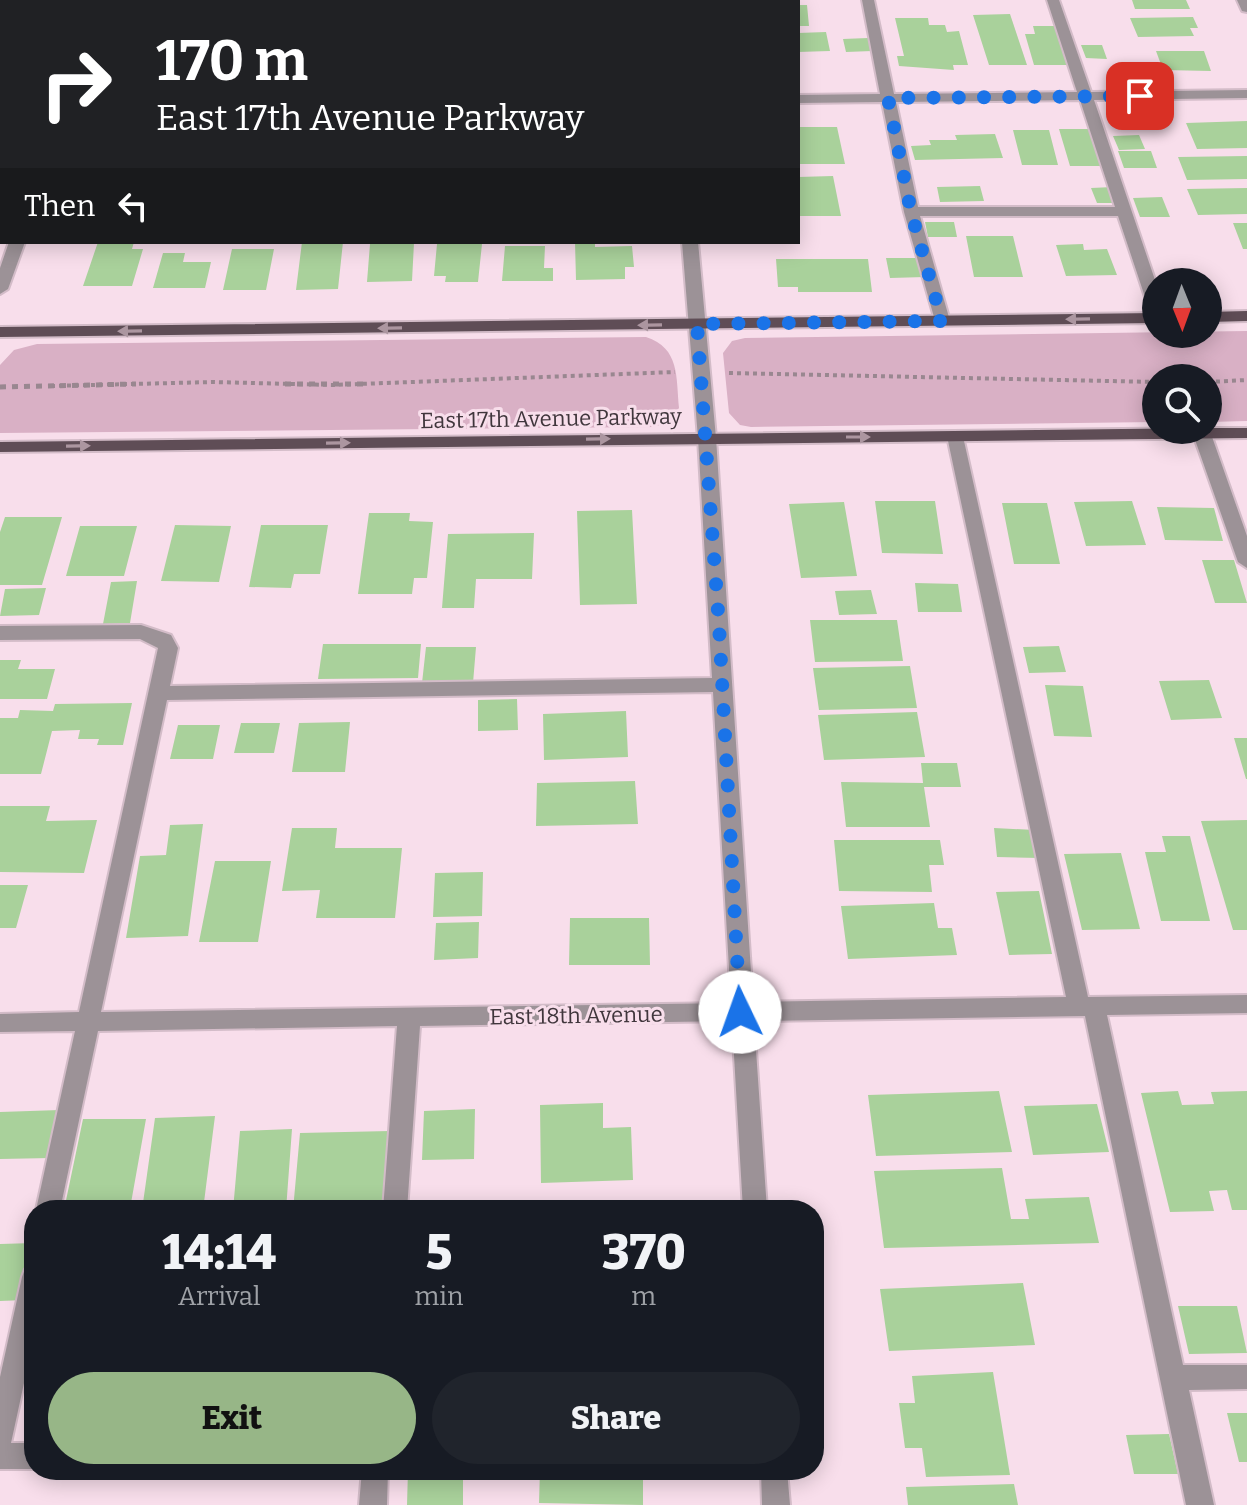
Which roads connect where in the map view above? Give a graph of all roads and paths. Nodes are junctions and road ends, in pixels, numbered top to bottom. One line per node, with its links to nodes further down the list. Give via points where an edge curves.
1 (868, 0): 7 (street)
2 (1053, 0): 6 (street)
3 (1243, 0): 4 (street)
4 (1247, 8)
5 (1247, 94): 6 (street)
6 (1087, 96): 7 (street); 9 (street)
7 (888, 98): 8 (street); 10 (street)
8 (800, 99)
9 (1124, 211): 10 (street); 13 (street)
10 (911, 212): 18 (street)
11 (16, 244): 14 (street)
12 (690, 244): 19 (street)
13 (1143, 268)
14 (0, 289)
15 (1247, 316): 16 (main road)
16 (1222, 317)
17 (1142, 318): 18 (main road, one-way to 18)
18 (942, 321): 19 (main road)
19 (697, 324): 20 (main road, one-way to 20); 21 (street)
20 (0, 332)
21 (701, 372): 24 (path); 25 (path, via 346,385); 30 (street)
22 (1247, 380): 23 (path)
23 (1222, 381)
24 (1142, 382)
25 (0, 387)
26 (1247, 433): 28 (main road, East 17th Avenue Parkway)
27 (1142, 434): 29 (main road, East 17th Avenue Parkway)
28 (1222, 434)
29 (956, 436): 30 (main road, East 17th Avenue Parkway, one-way to 29); 38 (street)
30 (707, 438): 32 (main road, East 17th Avenue Parkway, one-way to 30); 35 (street)
31 (1206, 444): 33 (street)
32 (0, 447)
33 (1247, 562)
34 (0, 633): 36 (street, via 152,635 168,648)
35 (723, 685): 36 (street); 39 (street)
36 (159, 693): 41 (street)
37 (1247, 1004): 38 (street, East 18th Avenue)
38 (1086, 1007): 39 (street, East 18th Avenue); 48 (street)
39 (740, 1012): 40 (street, East 18th Avenue); 45 (street)
40 (409, 1017): 41 (street, East 18th Avenue); 44 (street)
41 (88, 1022): 42 (street, East 18th Avenue); 43 (street)
42 (0, 1023)
43 (50, 1200)
44 (396, 1200)
45 (754, 1200)
46 (24, 1324): 49 (street)
47 (1247, 1377): 48 (street)
48 (1173, 1378): 56 (street)
49 (0, 1438)
50 (0, 1456): 51 (street)
51 (24, 1456)
52 (374, 1480): 54 (street)
53 (775, 1480): 55 (street)
54 (373, 1505)
55 (776, 1505)
56 (1200, 1505)

